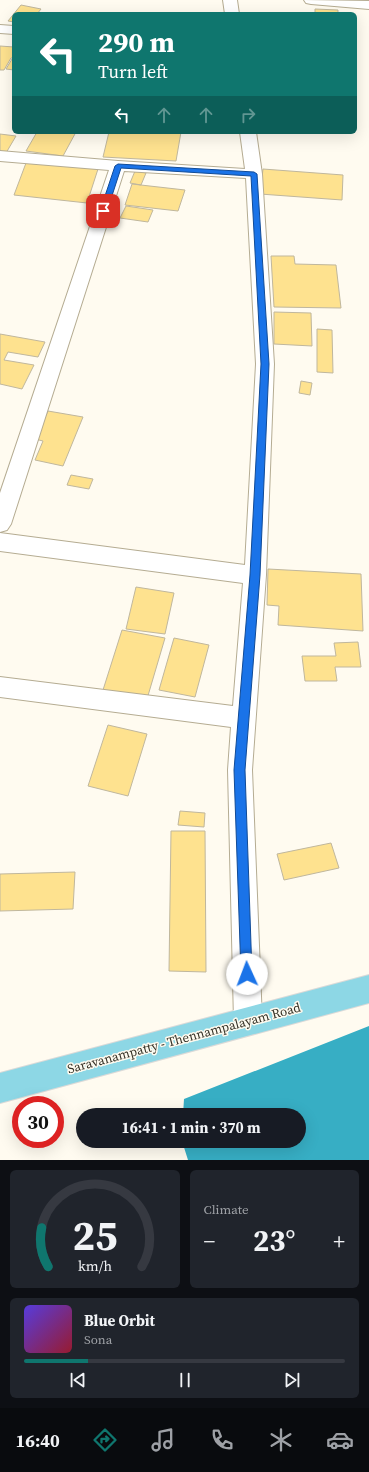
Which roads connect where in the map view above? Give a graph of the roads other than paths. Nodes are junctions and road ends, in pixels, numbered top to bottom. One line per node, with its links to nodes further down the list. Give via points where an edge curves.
1 (230, 0): 4 (street)
2 (311, 0): 3 (street)
3 (369, 5)
4 (232, 12)
5 (0, 29): 6 (street)
6 (12, 30)
7 (248, 134): 10 (street)
8 (0, 156): 9 (street)
9 (118, 166): 10 (street); 11 (street)
10 (254, 174): 13 (street, via 265,364)
11 (0, 524)
12 (0, 542): 13 (street)
13 (255, 575): 15 (street)
14 (0, 687): 15 (street)
15 (243, 718): 17 (street, via 240,770)
16 (369, 989): 17 (main road, Saravanampatty - Thennampalayam Road)
17 (248, 1021): 18 (main road, Saravanampatty - Thennampalayam Road)
18 (0, 1088)

